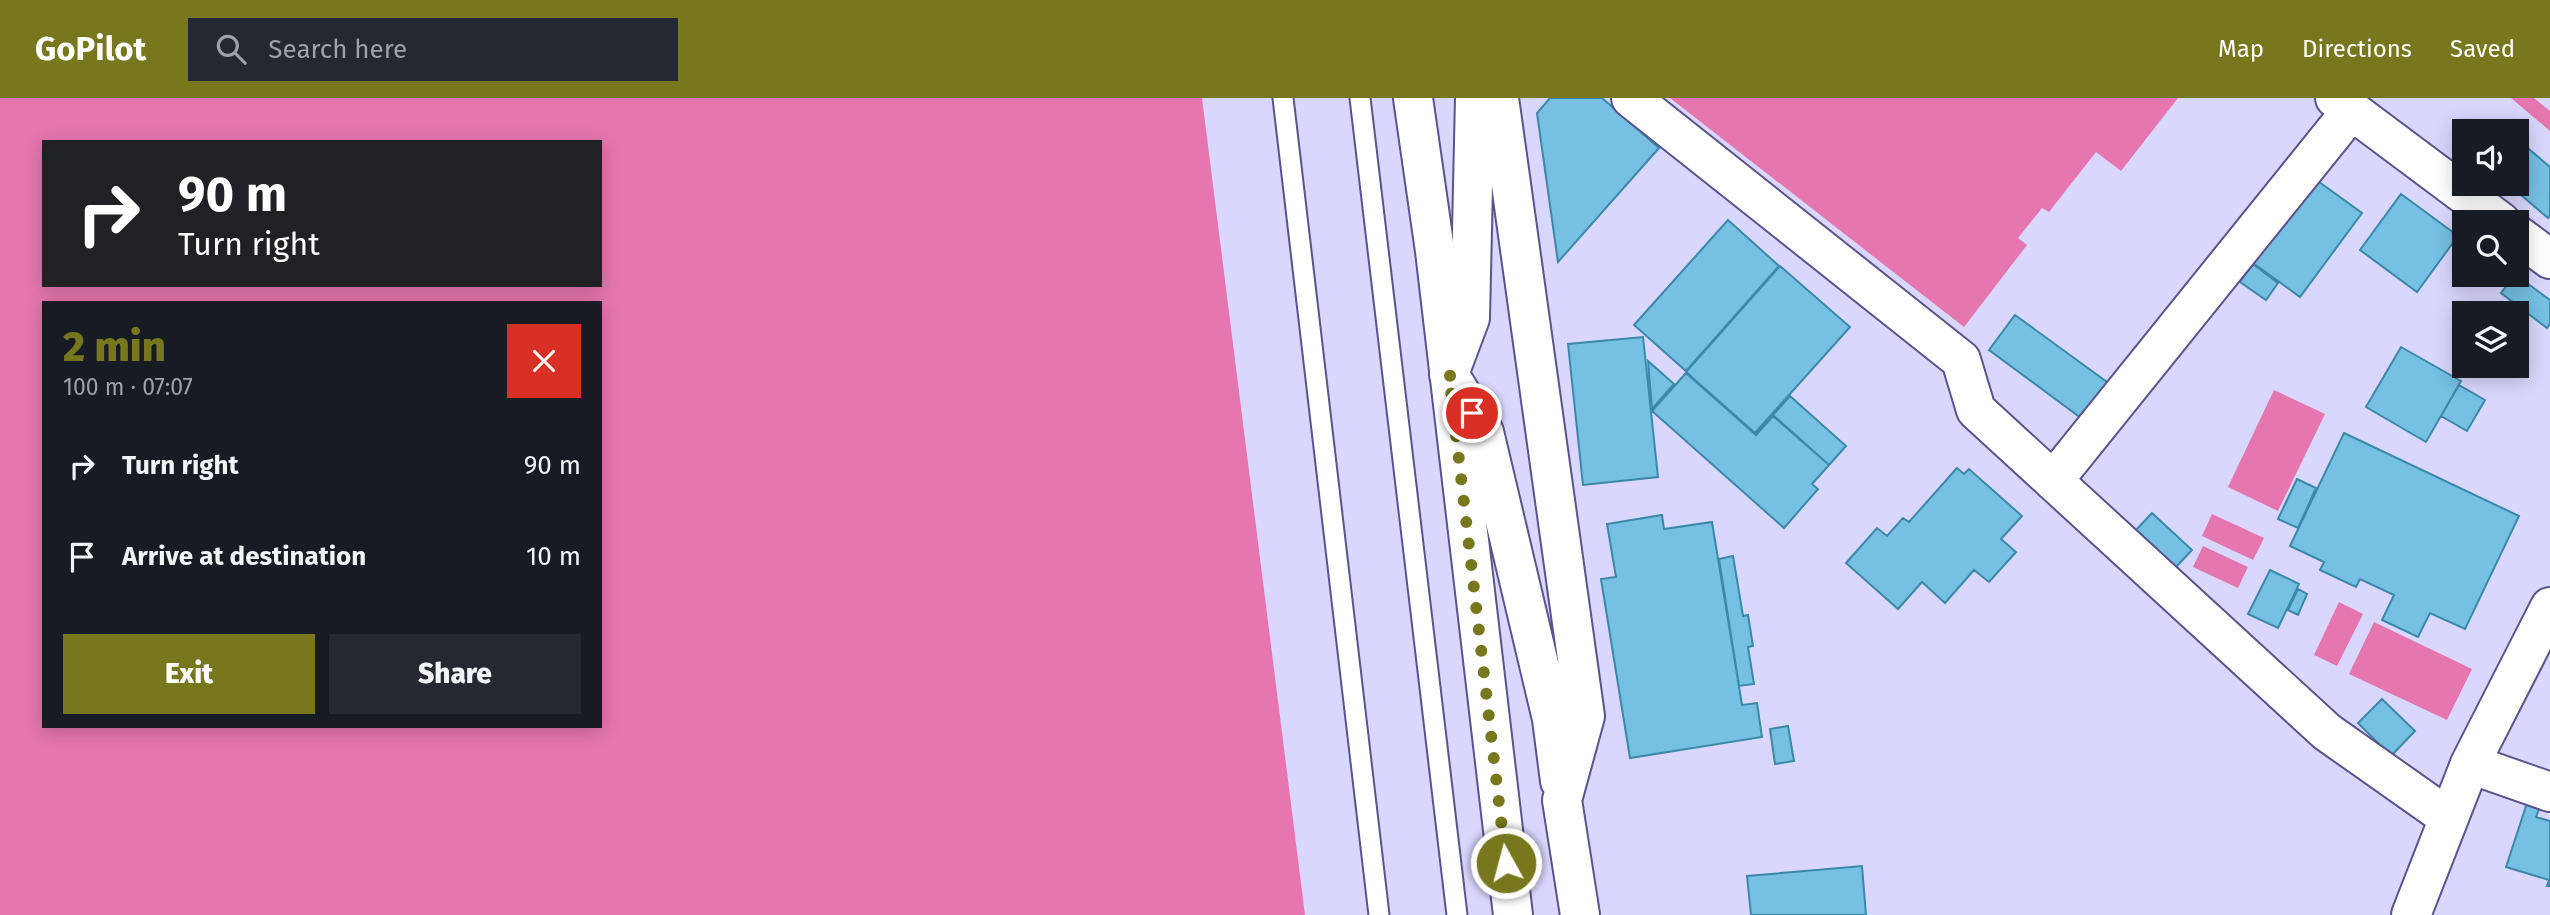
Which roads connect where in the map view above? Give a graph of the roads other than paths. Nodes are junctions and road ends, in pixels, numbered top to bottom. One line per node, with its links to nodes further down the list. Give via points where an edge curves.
1 (1283, 98): 18 (lane)
2 (1360, 98): 19 (lane)
3 (1413, 98): 11 (street)
4 (1475, 98): 11 (street, via 1470,318)
5 (1499, 98): 16 (street, via 1585,716)
6 (1631, 98): 12 (street, via 1961,360 1976,410)
7 (2343, 104): 8 (street); 12 (street)
8 (2485, 210)
9 (2529, 243): 10 (street)
10 (2550, 258)
11 (1449, 374): 16 (street, via 1484,432 1552,719); 20 (street)
12 (2053, 481): 17 (street, via 2327,732)
13 (2550, 607): 14 (street)
14 (2470, 764): 15 (street); 17 (street)
15 (2550, 792)
16 (1562, 800): 21 (street)
17 (2449, 818): 22 (street)
18 (1379, 915)
19 (1457, 915)
20 (1513, 915)
21 (1580, 915)
22 (2410, 915)

